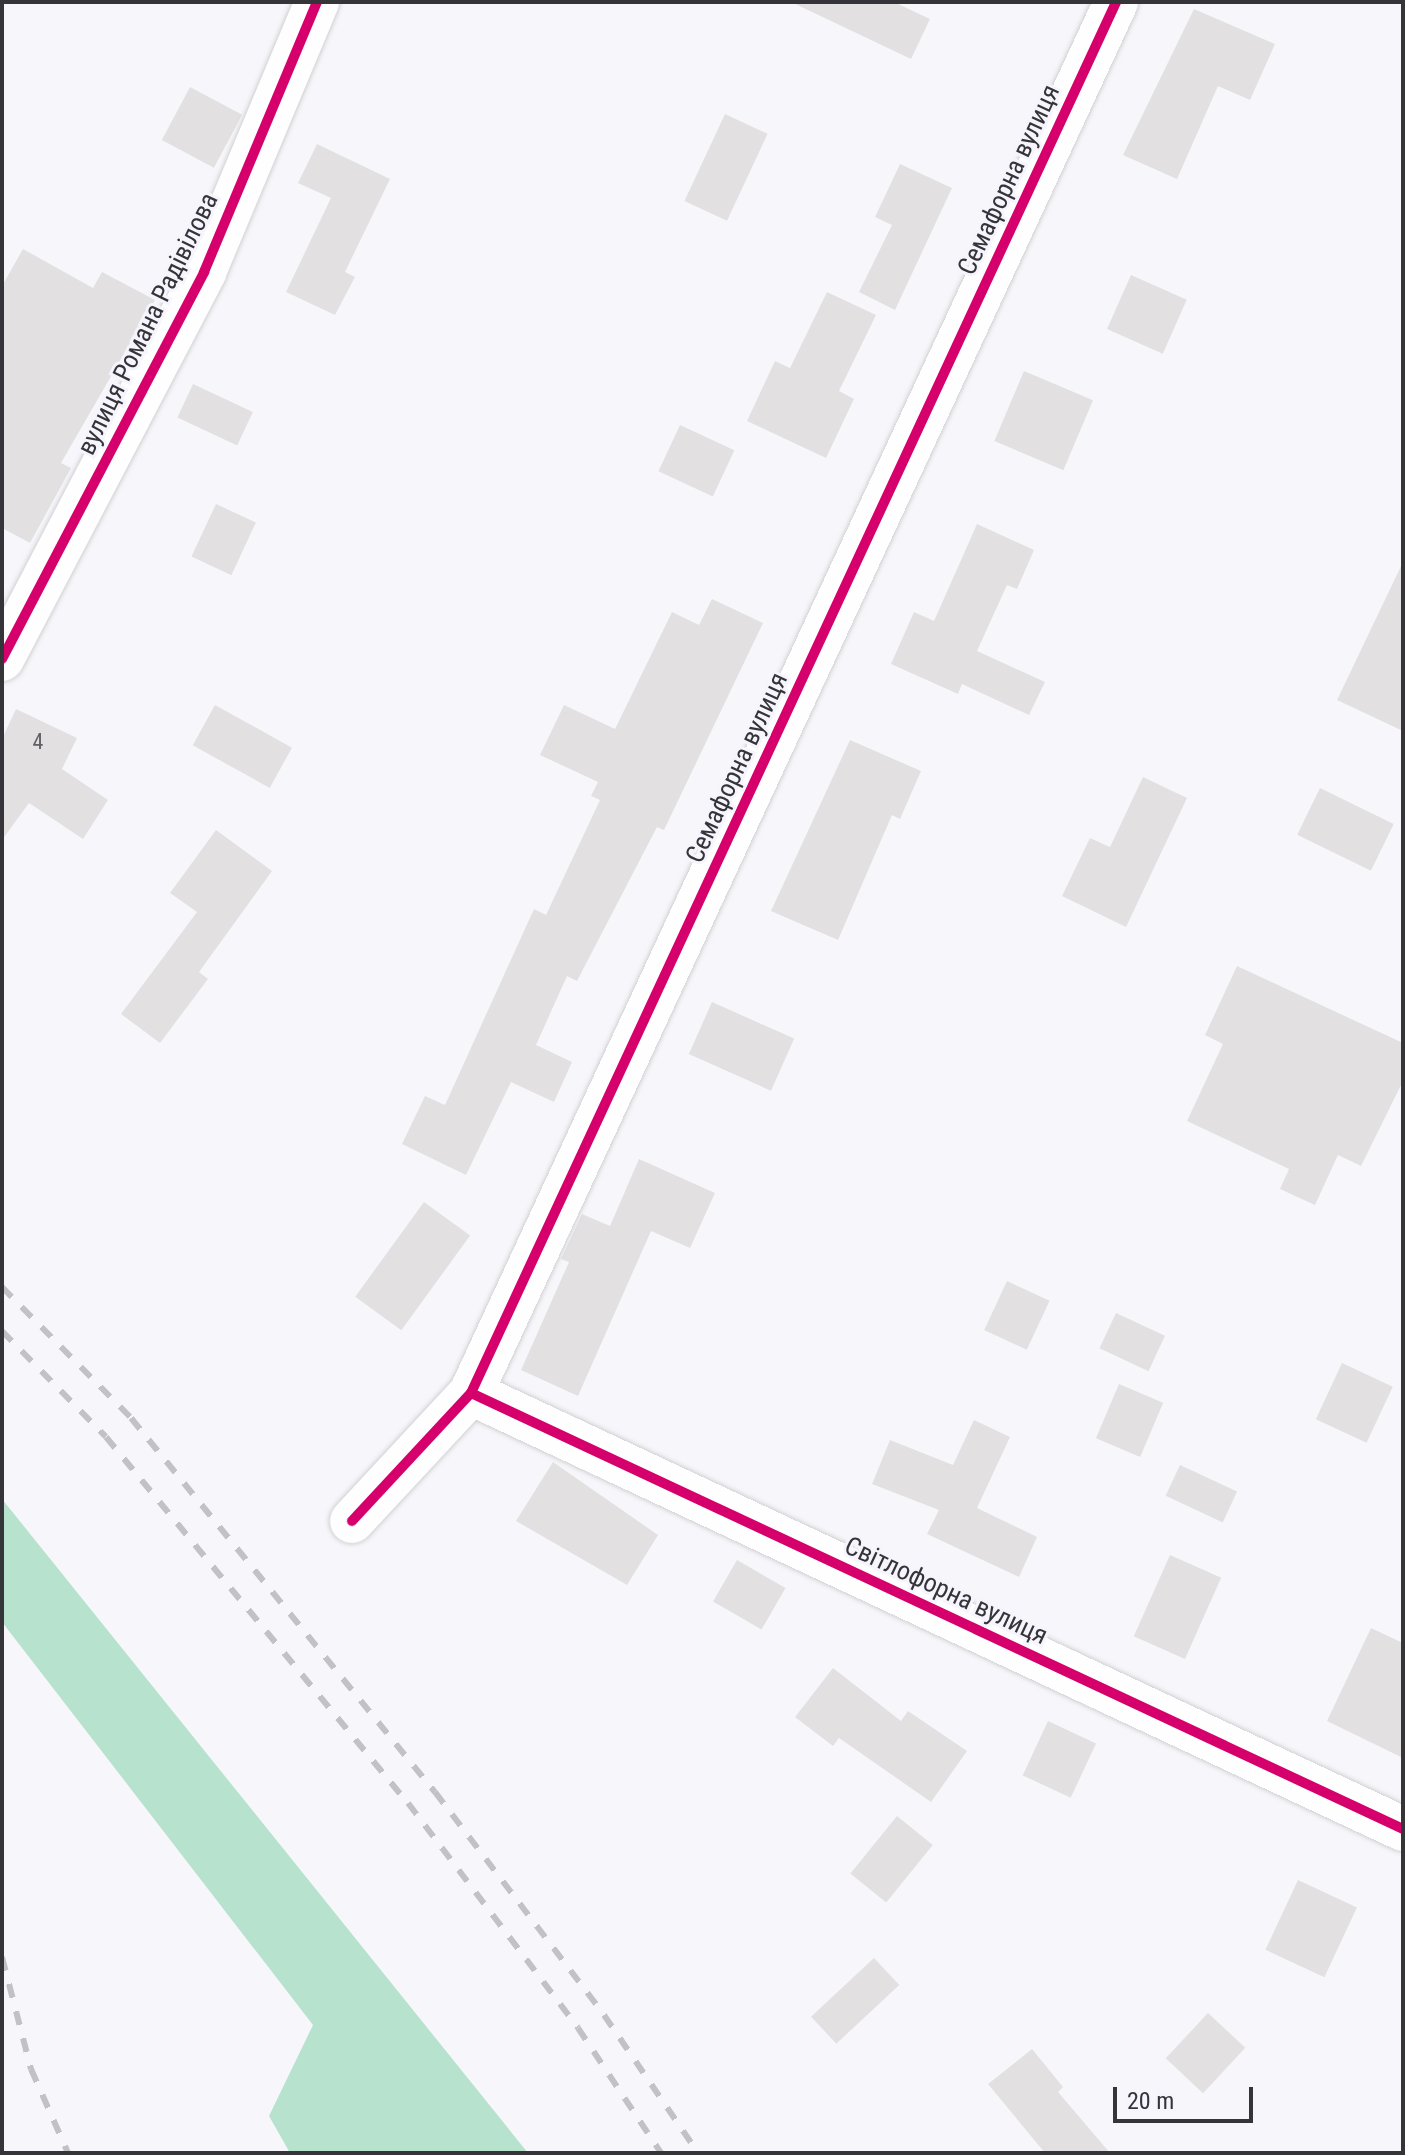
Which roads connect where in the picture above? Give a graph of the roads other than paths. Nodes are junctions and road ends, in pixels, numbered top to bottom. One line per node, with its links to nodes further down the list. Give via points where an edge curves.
1 (317, 2): 3 (street, вулиця Романа Радівілова, via 204,272)
2 (1116, 2): 4 (street, Семафорна вулиця)
3 (2, 659)
4 (471, 1393): 5 (street, Семафорна вулиця); 6 (street, Світлофорна вулиця)
5 (352, 1521)
6 (1403, 1829)

